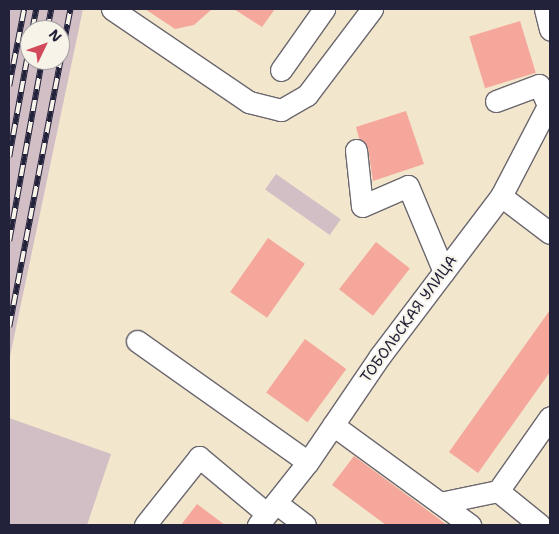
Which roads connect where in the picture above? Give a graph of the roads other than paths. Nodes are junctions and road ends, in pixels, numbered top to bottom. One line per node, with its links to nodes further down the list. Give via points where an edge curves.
1 (112, 9): 3 (street, via 249,102 281,110 307,95)
2 (324, 9): 6 (street)
3 (370, 9)
4 (545, 9): 5 (street)
5 (550, 29)
6 (281, 70)
7 (496, 101): 8 (street, via 539,85)
8 (549, 104): 10 (street, ТОБОЛЬСКАЯ УЛИЦА)
9 (356, 150): 12 (street, via 362,206 408,186)
10 (501, 196): 11 (street); 12 (street, ТОБОЛЬСКАЯ УЛИЦА)
11 (550, 233)
12 (444, 272): 15 (street, ТОБОЛЬСКАЯ УЛИЦА)
13 (137, 341): 16 (street)
14 (550, 417): 17 (street)
15 (333, 425): 16 (street, ТОБОЛЬСКАЯ УЛИЦА); 18 (street)
16 (308, 462): 19 (street, ТОБОЛЬСКАЯ УЛИЦА)
17 (498, 491): 18 (street); 23 (street)
18 (440, 503): 22 (street)
19 (267, 514): 20 (street, via 199,457); 21 (street)
20 (145, 525)
21 (305, 525)
22 (470, 525)
23 (540, 525)

